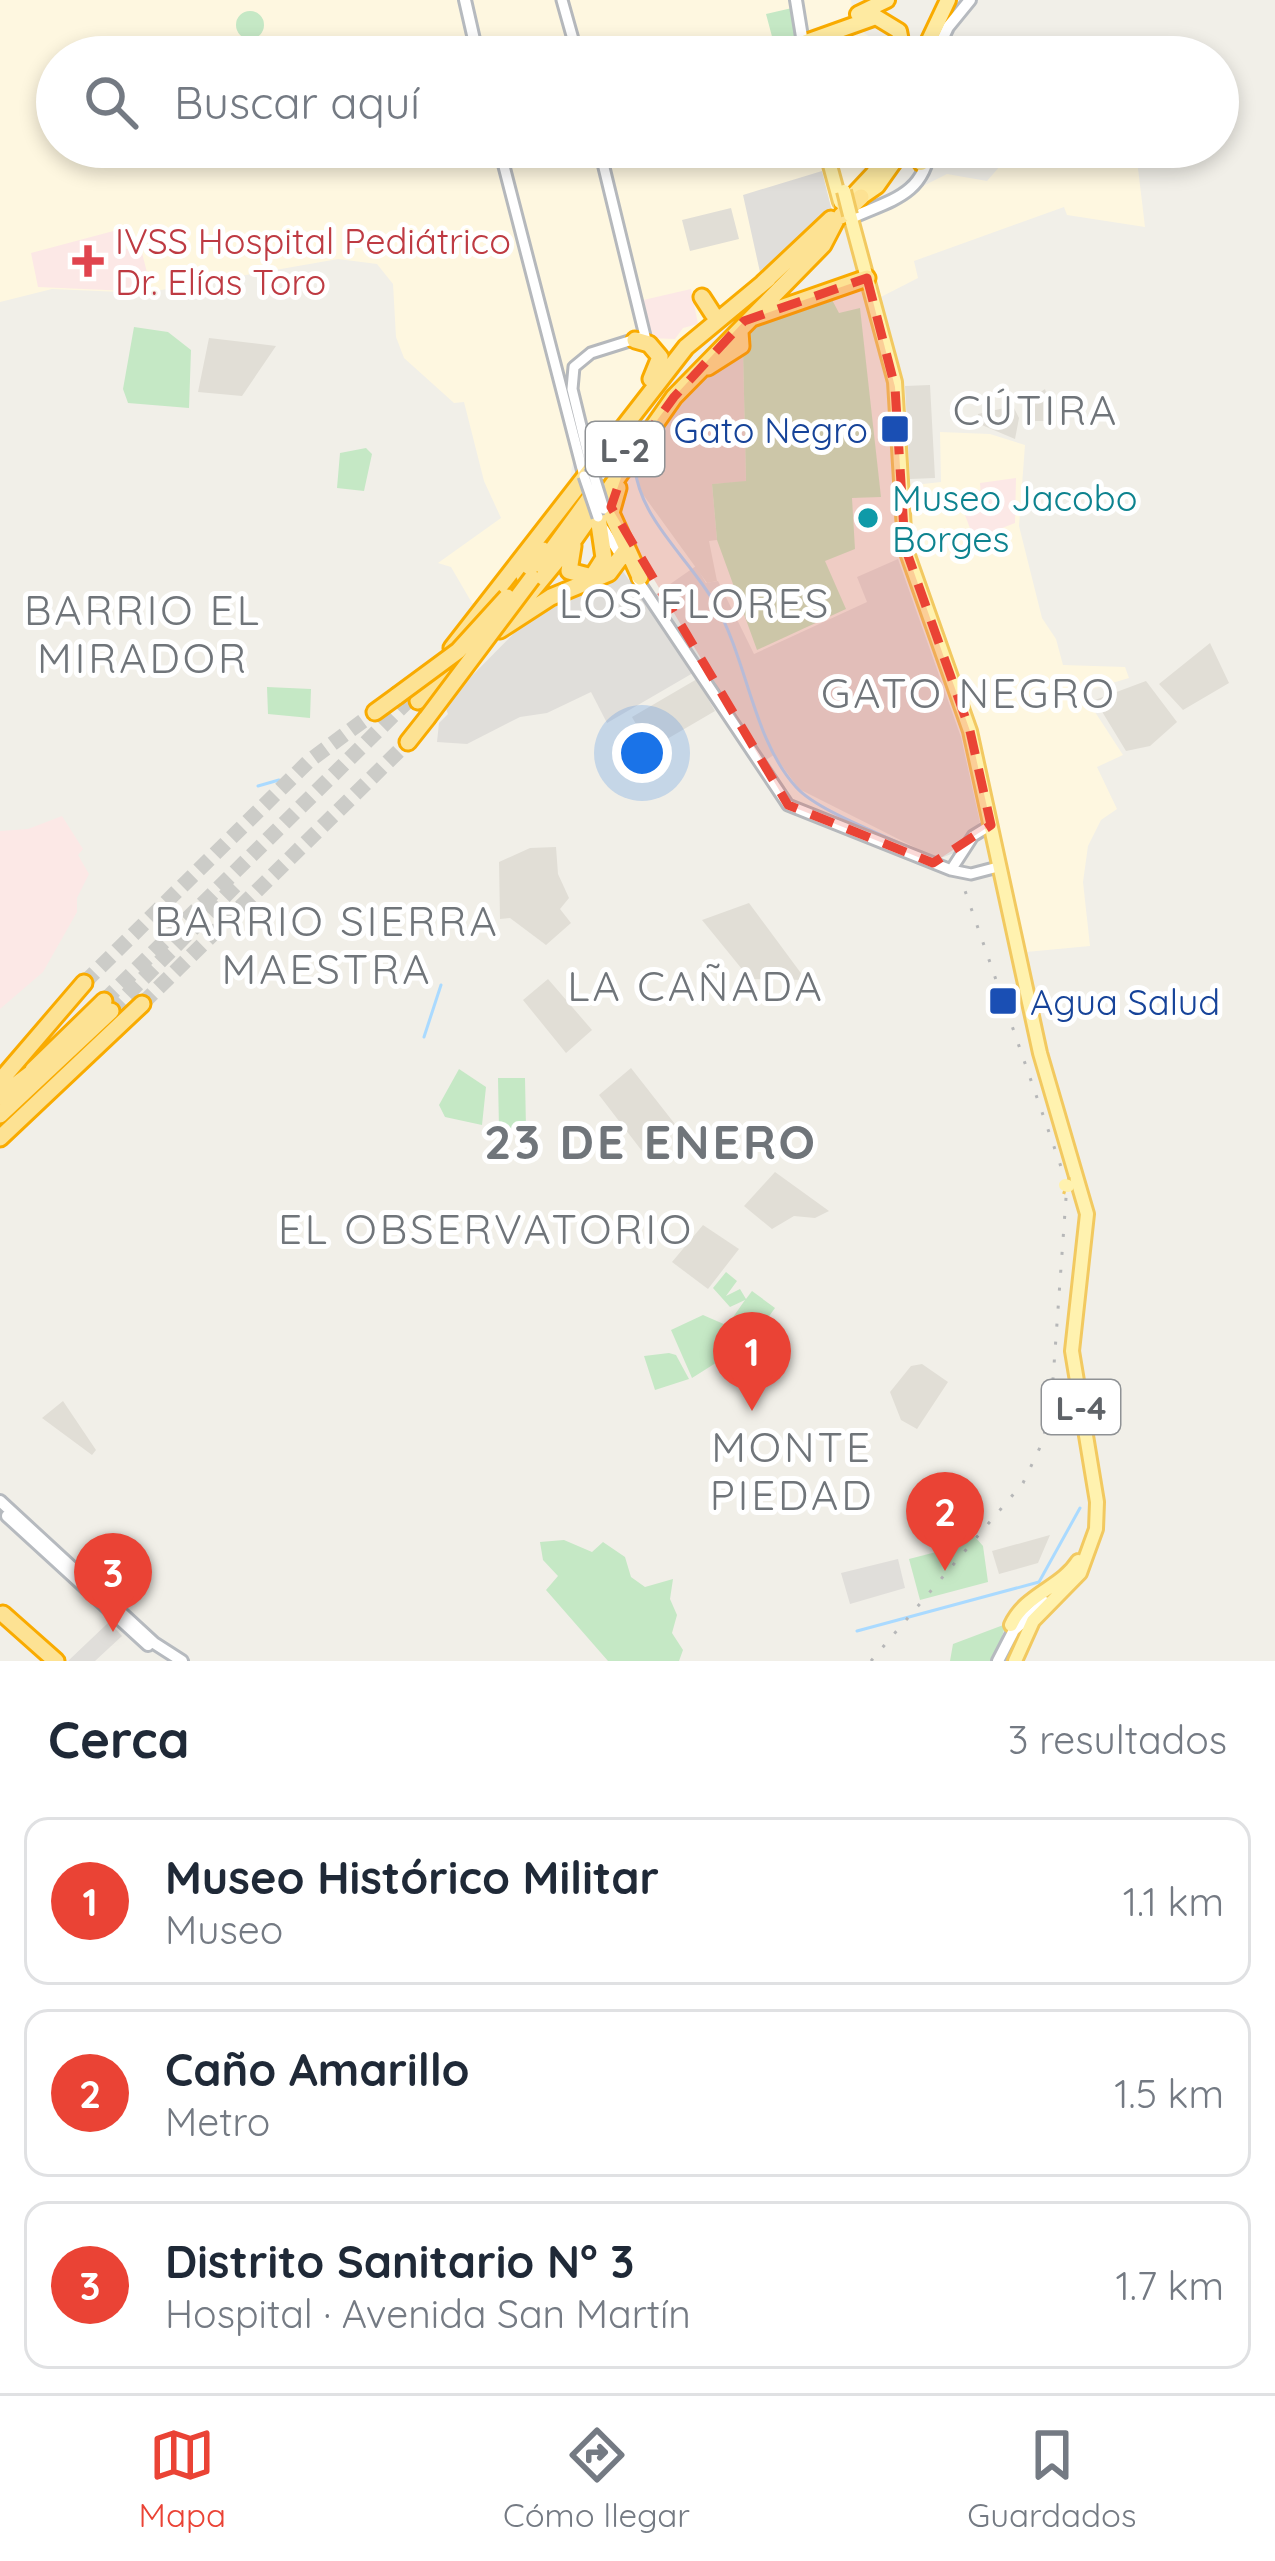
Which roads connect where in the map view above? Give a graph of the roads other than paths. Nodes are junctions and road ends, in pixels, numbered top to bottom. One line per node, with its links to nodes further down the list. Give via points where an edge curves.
1 (465, 0): 8 (main road)
2 (562, 0): 9 (street)
3 (798, 0): 10 (main road)
4 (887, 0): 11 (highway)
5 (938, 0): 14 (highway)
6 (948, 0): 15 (highway)
7 (970, 0): 16 (main road)
8 (473, 36)
9 (572, 36)
10 (803, 36)
11 (828, 36)
12 (834, 36): 13 (highway, via 876,16)
13 (900, 36)
14 (925, 36)
15 (927, 36)
16 (943, 36)
17 (505, 168): 36 (street)
18 (603, 168): 33 (street)
19 (839, 168): 24 (main road)
20 (876, 168): 24 (highway, L-2)
21 (877, 168): 25 (highway, L-2)
22 (890, 168): 24 (highway)
23 (918, 168): 24 (main road, via 910,192)
24 (855, 199): 25 (highway, L-2)
25 (843, 219): 26 (highway, L-2); 27 (highway, L-2); 28 (main road, L-4); 30 (highway, L-2)
26 (823, 245): 28 (highway, via 809,267 816,284); 32 (highway, L-2)
27 (767, 279): 30 (highway, L-2); 34 (highway, L-2)
28 (863, 279): 32 (highway); 46 (main road, L-4, via 886,379 901,555)
29 (702, 297): 31 (highway)
30 (746, 297): 32 (highway, L-2); 34 (highway, L-2); 39 (highway, L-2)
31 (713, 314)
32 (741, 326): 35 (highway, L-2, via 741,346 694,373)
33 (640, 339): 34 (highway, via 661,362); 36 (street, via 586,355 572,372)
34 (635, 415): 41 (highway, L-2); 41 (highway, L-2)
35 (626, 463): 37 (highway, L-2); 40 (highway, via 611,513)
36 (586, 469): 37 (street, bridge); 41 (highway)
37 (600, 511): 38 (highway, L-2); 38 (highway, via 604,558 588,579 572,574 567,562); 39 (highway, L-2); 40 (street)
38 (582, 528): 42 (highway, L-2)
39 (558, 542): 41 (highway, L-2)
40 (633, 570): 42 (highway, via 551,597); 47 (street, via 788,805)
41 (525, 572): 43 (highway, L-2, bridge); 45 (highway, L-2, bridge)
42 (500, 630): 43 (highway, L-2)
43 (410, 697): 44 (highway, L-2)
44 (375, 712)
45 (408, 742)
46 (988, 825): 47 (street); 48 (main road, L-4); 63 (main road, L-4, via 1087,1214 1072,1343 1096,1502 1080,1573)
47 (949, 866): 48 (street, via 971,874)
48 (994, 868): 58 (main road, L-4, via 1079,1250 1065,1351 1090,1509)
49 (84, 983): 52 (highway)
50 (142, 1004): 51 (highway)
51 (114, 1011): 53 (highway); 53 (highway); 55 (highway)
52 (2, 1079)
53 (4, 1101): 54 (highway)
54 (0, 1117)
55 (0, 1138)
56 (4, 1509): 59 (main road); 62 (main road)
57 (93, 1566): 59 (main road)
58 (1075, 1568): 61 (main road, via 1028,1601); 63 (main road, via 1014,1630)
59 (86, 1583): 62 (main road)
60 (10, 1614): 64 (highway)
61 (1011, 1624)
62 (155, 1647): 65 (main road); 66 (main road)
63 (1006, 1660)
64 (56, 1661)
65 (170, 1661)
66 (182, 1661)

